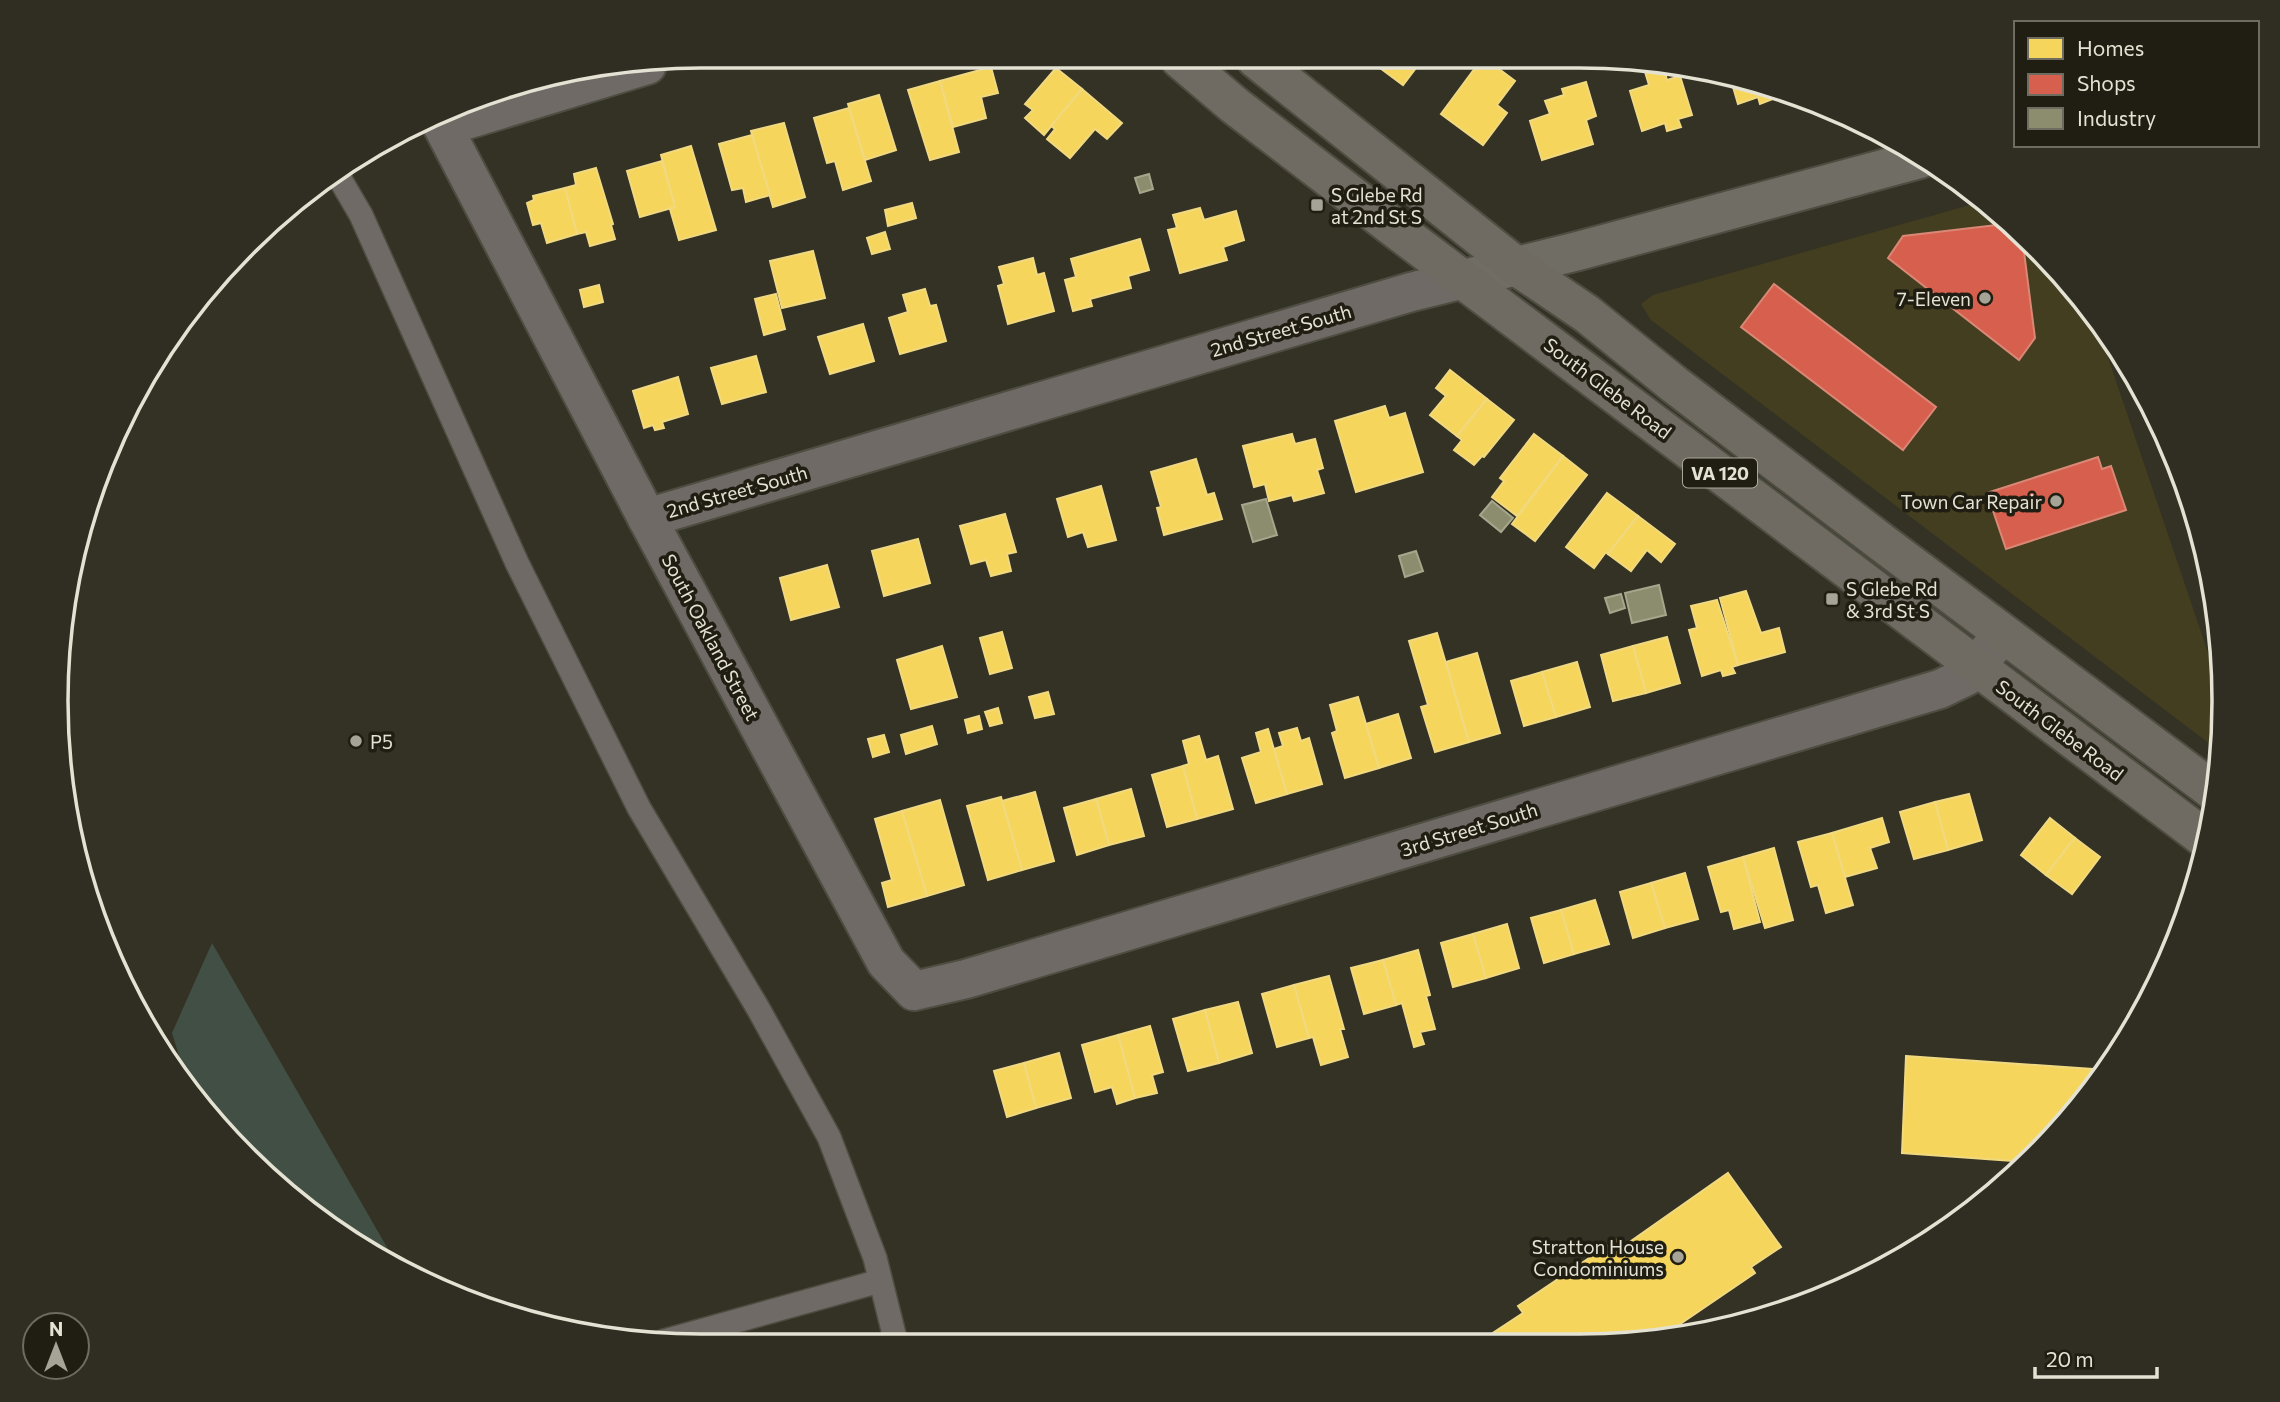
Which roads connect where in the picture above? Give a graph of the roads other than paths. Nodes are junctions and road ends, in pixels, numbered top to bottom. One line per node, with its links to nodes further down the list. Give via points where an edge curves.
1 (1191, 68): 7 (main road, South Glebe Road / VA 120)
2 (1267, 68): 6 (main road, VA 120)
3 (617, 74): 8 (street, South Oakland Street, via 443,127)
4 (1909, 162): 6 (street, 2nd Street South)
5 (341, 181): 14 (lane, via 361,215 517,563 639,808 829,1137)
6 (1516, 266): 7 (street, 2nd Street South); 9 (main road, VA 120, via 1587,314)
7 (1464, 279): 8 (street, 2nd Street South); 10 (main road, South Glebe Road / VA 120)
8 (647, 518): 13 (street, South Oakland Street, via 886,962)
9 (2003, 634): 10 (street, 3rd Street South); 11 (main road, VA 120)
10 (1976, 667): 12 (main road, South Glebe Road / VA 120); 13 (street, 3rd Street South, via 1940,689)
11 (2206, 786)
12 (2198, 833)
13 (914, 991)
14 (880, 1282): 15 (lane); 16 (lane)
15 (691, 1334)
16 (894, 1334)

